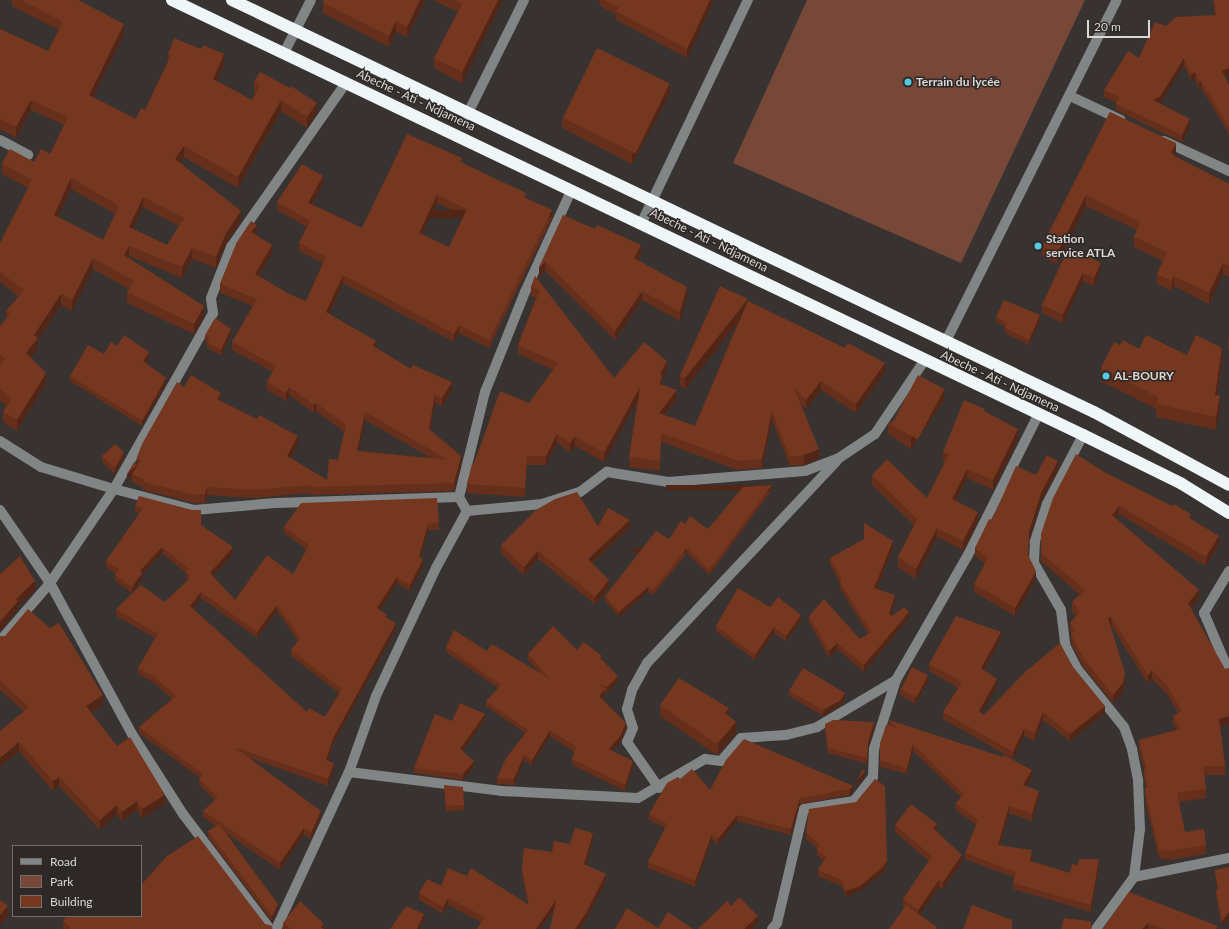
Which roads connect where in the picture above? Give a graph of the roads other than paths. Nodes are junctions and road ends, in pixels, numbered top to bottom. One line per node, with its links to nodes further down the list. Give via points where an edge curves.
1 (172, 0): 8 (highway, Abeche - Ati - Ndjamena)
2 (232, 0): 7 (highway, Abeche - Ati - Ndjamena)
3 (311, 0): 7 (street)
4 (524, 0): 11 (street)
5 (748, 0): 18 (street)
6 (1117, 0): 10 (street)
7 (296, 30): 8 (street); 11 (highway, Abeche - Ati - Ndjamena)
8 (284, 53): 9 (highway, Abeche - Ati - Ndjamena)
9 (346, 83): 17 (highway, Abeche - Ati - Ndjamena); 27 (street, via 232,248 211,298 213,312)
10 (1070, 96): 12 (street); 20 (street)
11 (467, 115): 18 (highway, Abeche - Ati - Ndjamena)
12 (1128, 124)
13 (1157, 137): 16 (street)
14 (0, 140): 15 (street)
15 (28, 155)
16 (1229, 171)
17 (571, 190): 19 (highway, Abeche - Ati - Ndjamena); 28 (street, via 525,292 485,392)
18 (651, 200): 19 (street); 20 (highway, Abeche - Ati - Ndjamena)
19 (642, 222): 21 (highway, Abeche - Ati - Ndjamena)
20 (946, 341): 26 (highway, Abeche - Ati - Ndjamena, via 1094,412)
21 (924, 361): 22 (highway, Abeche - Ati - Ndjamena); 25 (street, via 875,434)
22 (1038, 415): 23 (highway, Abeche - Ati - Ndjamena); 36 (street, via 968,555)
23 (1083, 435): 31 (highway, Abeche - Ati - Ndjamena, via 1182,484); 40 (street, via 1046,504 1035,542 1034,563 1061,610 1065,645 1078,670 1124,727 1132,749 1138,781 1140,829)
24 (0, 441): 27 (street, via 41,467)
25 (839, 458): 30 (street, via 806,471 668,482 607,472 580,492 542,504); 38 (street, via 647,663 632,690 627,709 633,728 627,742)
26 (1229, 485)
27 (114, 489): 28 (street, via 194,510 276,503); 33 (street)
28 (459, 497): 30 (street)
29 (0, 510): 33 (street)
30 (466, 511): 37 (street, via 436,568 376,696)
31 (1229, 513)
32 (1229, 571): 35 (street, via 1204,613)
33 (50, 583): 34 (street); 41 (street, via 140,747 183,814)
34 (0, 641)
35 (1229, 672)
36 (896, 680): 38 (street, via 817,727 786,735 741,738 721,761 705,759); 43 (street, via 874,749 873,777 854,801 804,809 777,923)
37 (349, 772): 38 (street, via 509,791 638,798); 42 (street)
38 (659, 788)
39 (1229, 858): 40 (street)
40 (1134, 877): 44 (street)
41 (270, 929)
42 (276, 929)
43 (772, 929)
44 (1096, 929)

